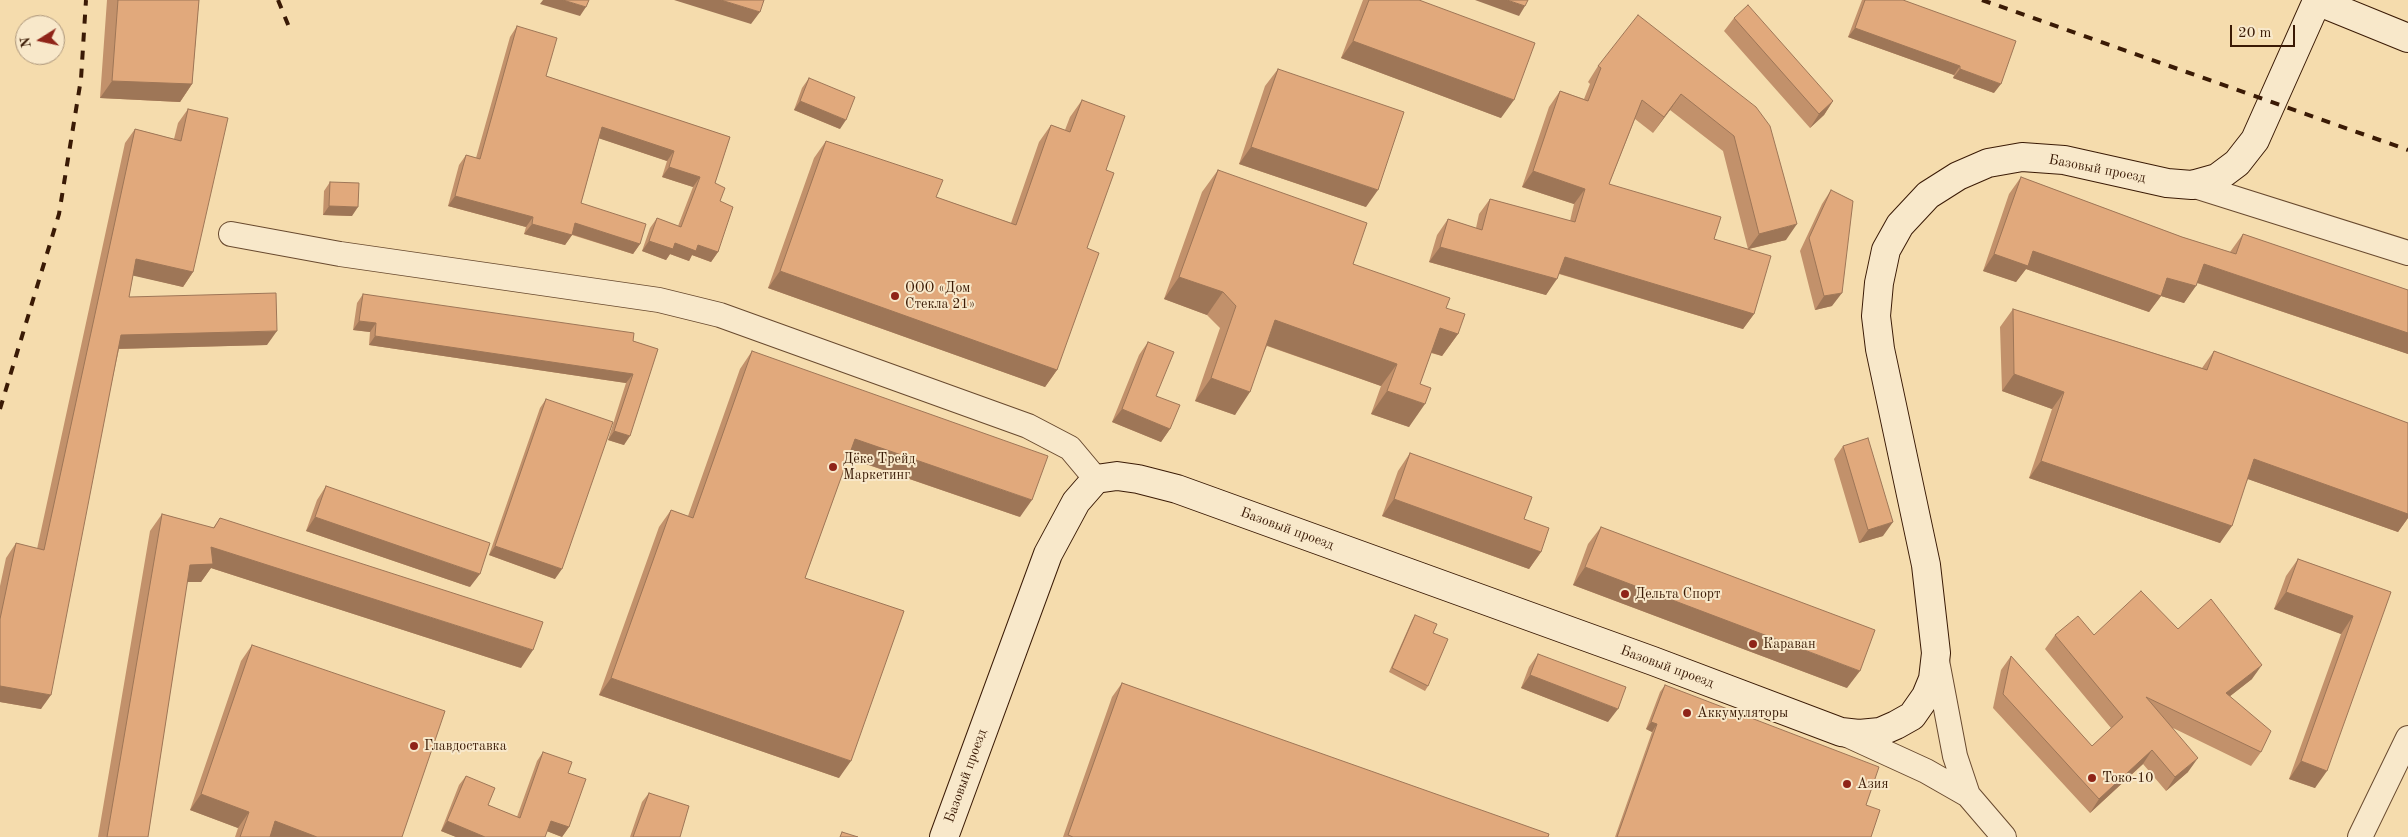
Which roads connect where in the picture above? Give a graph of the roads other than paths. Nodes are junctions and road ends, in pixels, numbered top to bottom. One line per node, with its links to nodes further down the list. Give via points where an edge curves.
1 (2315, 1): 2 (street); 3 (street, Базовый проезд, via 2255,140)
2 (2408, 38)
3 (2237, 163): 4 (street, Базовый проезд, via 2217,178); 5 (street)
4 (2192, 185): 5 (street); 9 (street, Базовый проезд, via 2167,183 2064,160 2022,157 1988,163 1958,176 1928,195 1895,233 1886,250 1876,316 1880,349 1926,565)
5 (2237, 198): 7 (street)
6 (231, 234): 8 (street, via 340,254 658,300 720,315 1028,426 1070,448)
7 (2408, 253)
8 (1096, 479): 10 (street, Базовый проезд, via 1117,476 1177,489); 13 (street, Базовый проезд, via 1076,502 1048,554)
9 (1936, 653): 10 (street, Базовый проезд, via 1933,679 1912,716 1880,732); 12 (street, Базовый проезд, via 1947,720)
10 (1841, 732): 12 (street, Базовый проезд, via 1926,771)
11 (2408, 738): 15 (street)
12 (1968, 796): 14 (street, Базовый проезд)
13 (944, 837)
14 (2004, 837)
15 (2360, 837)

